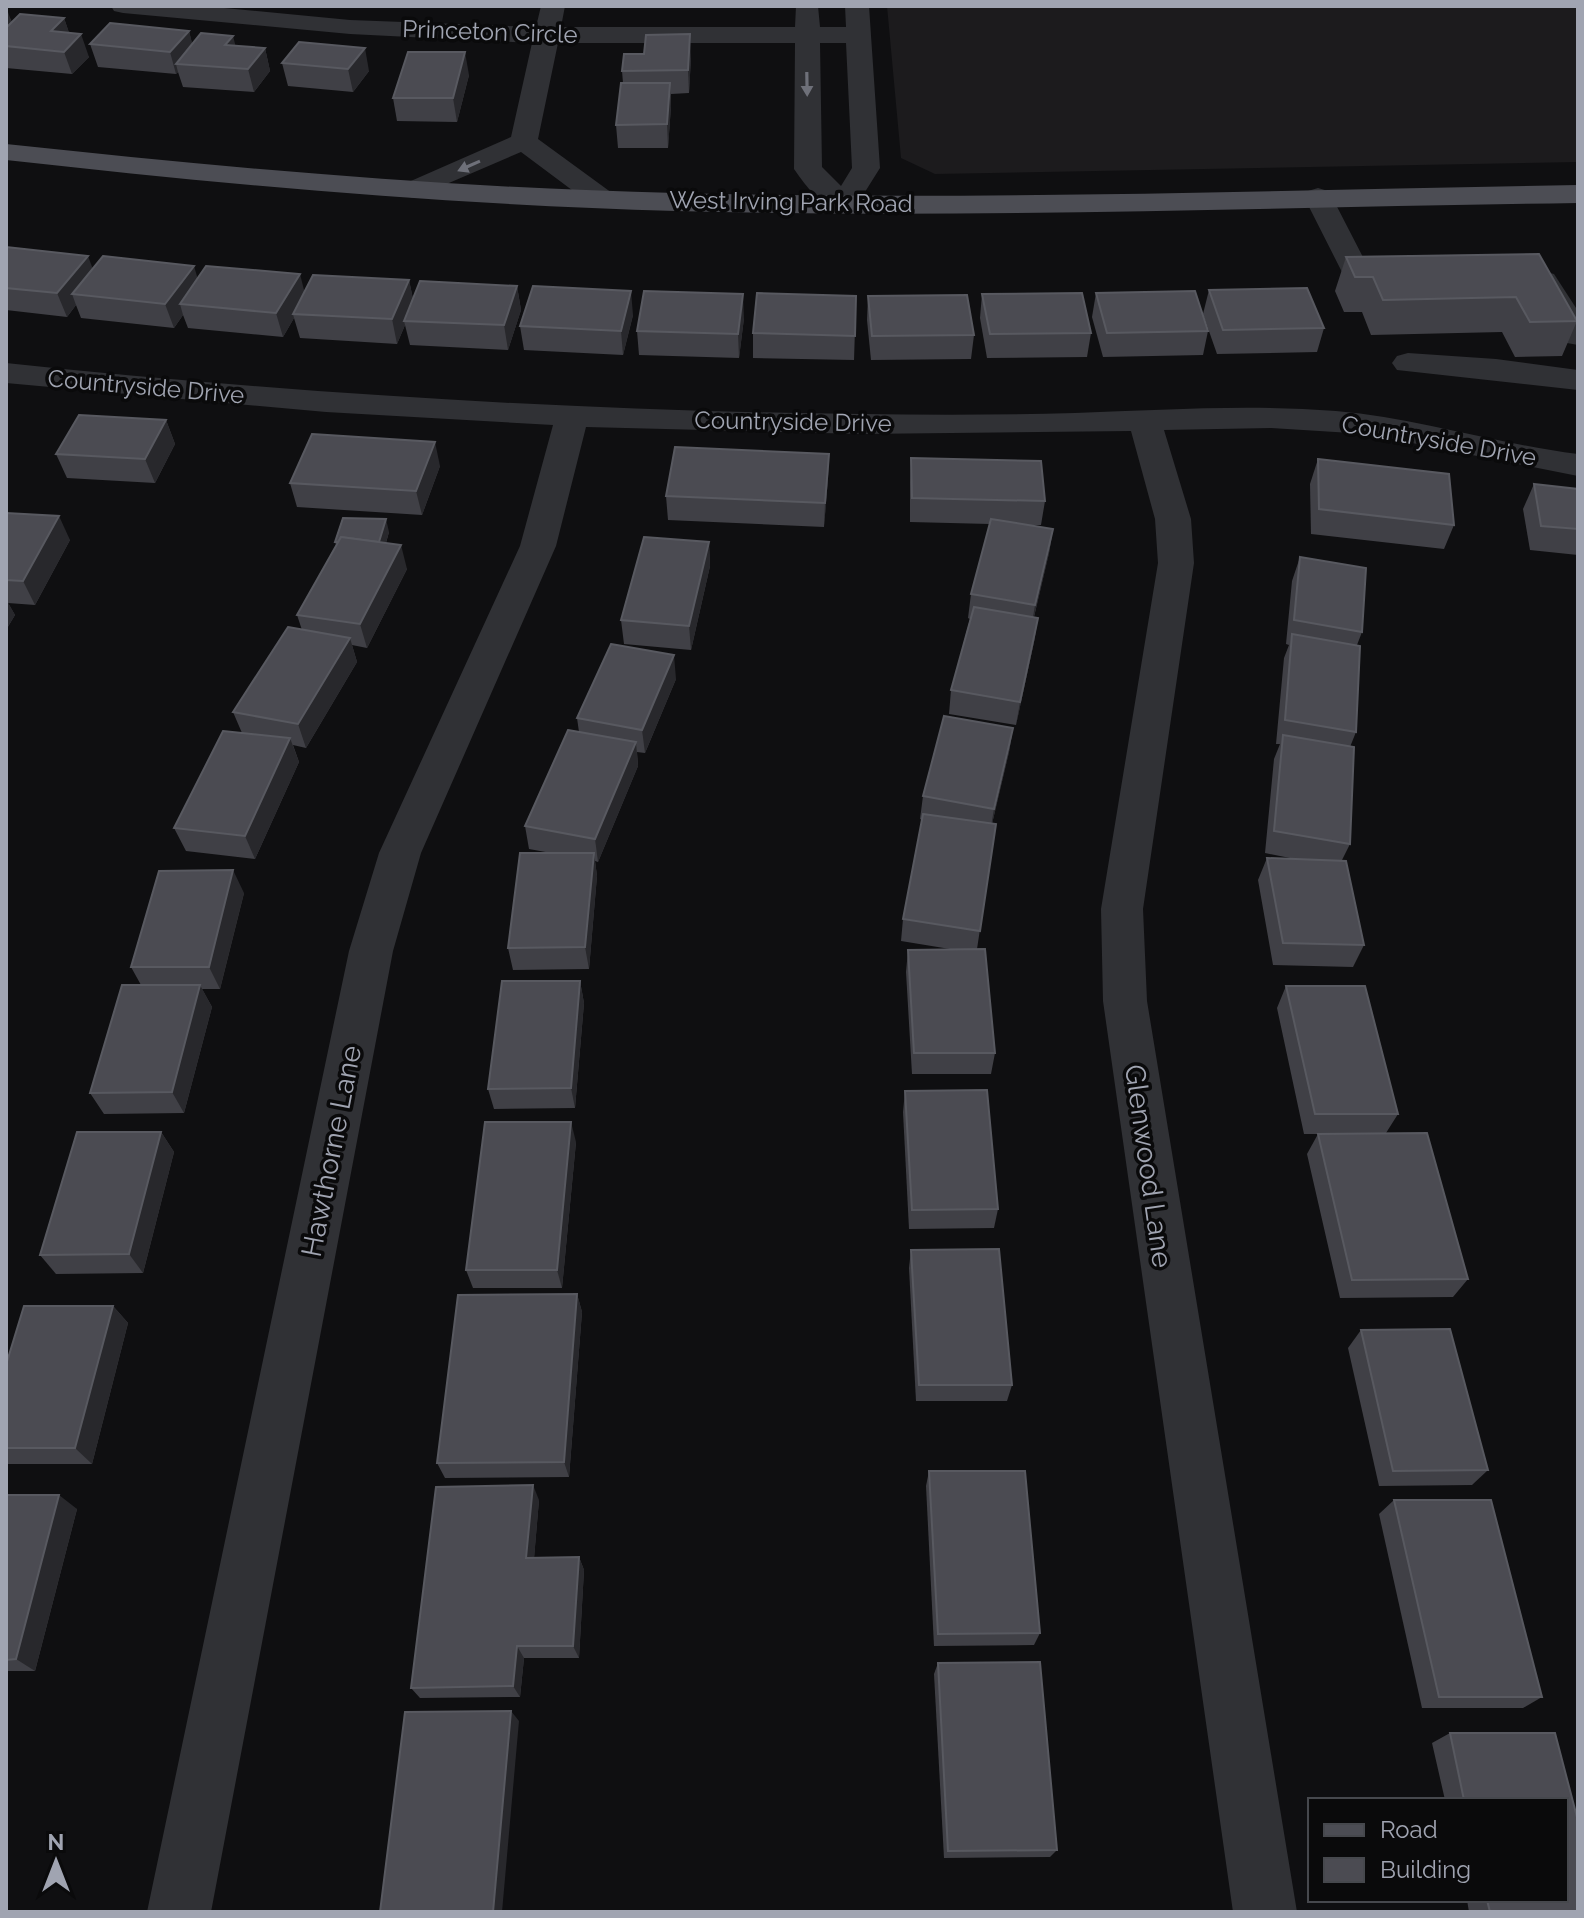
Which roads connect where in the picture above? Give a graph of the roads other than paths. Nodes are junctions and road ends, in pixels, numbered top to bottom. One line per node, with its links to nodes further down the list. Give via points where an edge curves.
1 (123, 6): 2 (street, Princeton Circle)
2 (134, 6): 7 (street, Princeton Circle, via 350,27)
3 (553, 6): 7 (street)
4 (807, 6): 8 (street)
5 (857, 6): 6 (street)
6 (859, 35): 8 (street, Princeton Circle); 15 (street, via 866,168)
7 (547, 36): 8 (street, Princeton Circle); 9 (street)
8 (807, 36): 15 (street, one-way to 15, via 808,169)
9 (524, 141): 11 (street, one-way to 11); 14 (street)
10 (6, 152): 11 (main road, West Irving Park Road)
11 (414, 190): 14 (main road, West Irving Park Road)
12 (1578, 194): 13 (main road, West Irving Park Road)
13 (1318, 197): 15 (main road, West Irving Park Road); 17 (street, via 1356,272)
14 (602, 199): 15 (main road, West Irving Park Road)
15 (843, 205)
16 (1520, 268): 18 (street, via 1535,267)
17 (1431, 270)
18 (1578, 336)
19 (1408, 363): 21 (street)
20 (17, 374): 22 (street); 23 (street, Countryside Drive, via 304,402)
21 (1578, 380)
22 (6, 402)
23 (572, 417): 24 (street, Countryside Drive, via 857,424); 26 (street, Hawthorne Lane, via 538,546 400,853 371,951)
24 (1145, 421): 25 (street, Countryside Drive, via 1341,422); 27 (street, Glenwood Lane, via 1173,519 1176,563 1122,909 1125,1001)
25 (1578, 465)
26 (179, 1912)
27 (1265, 1912)

